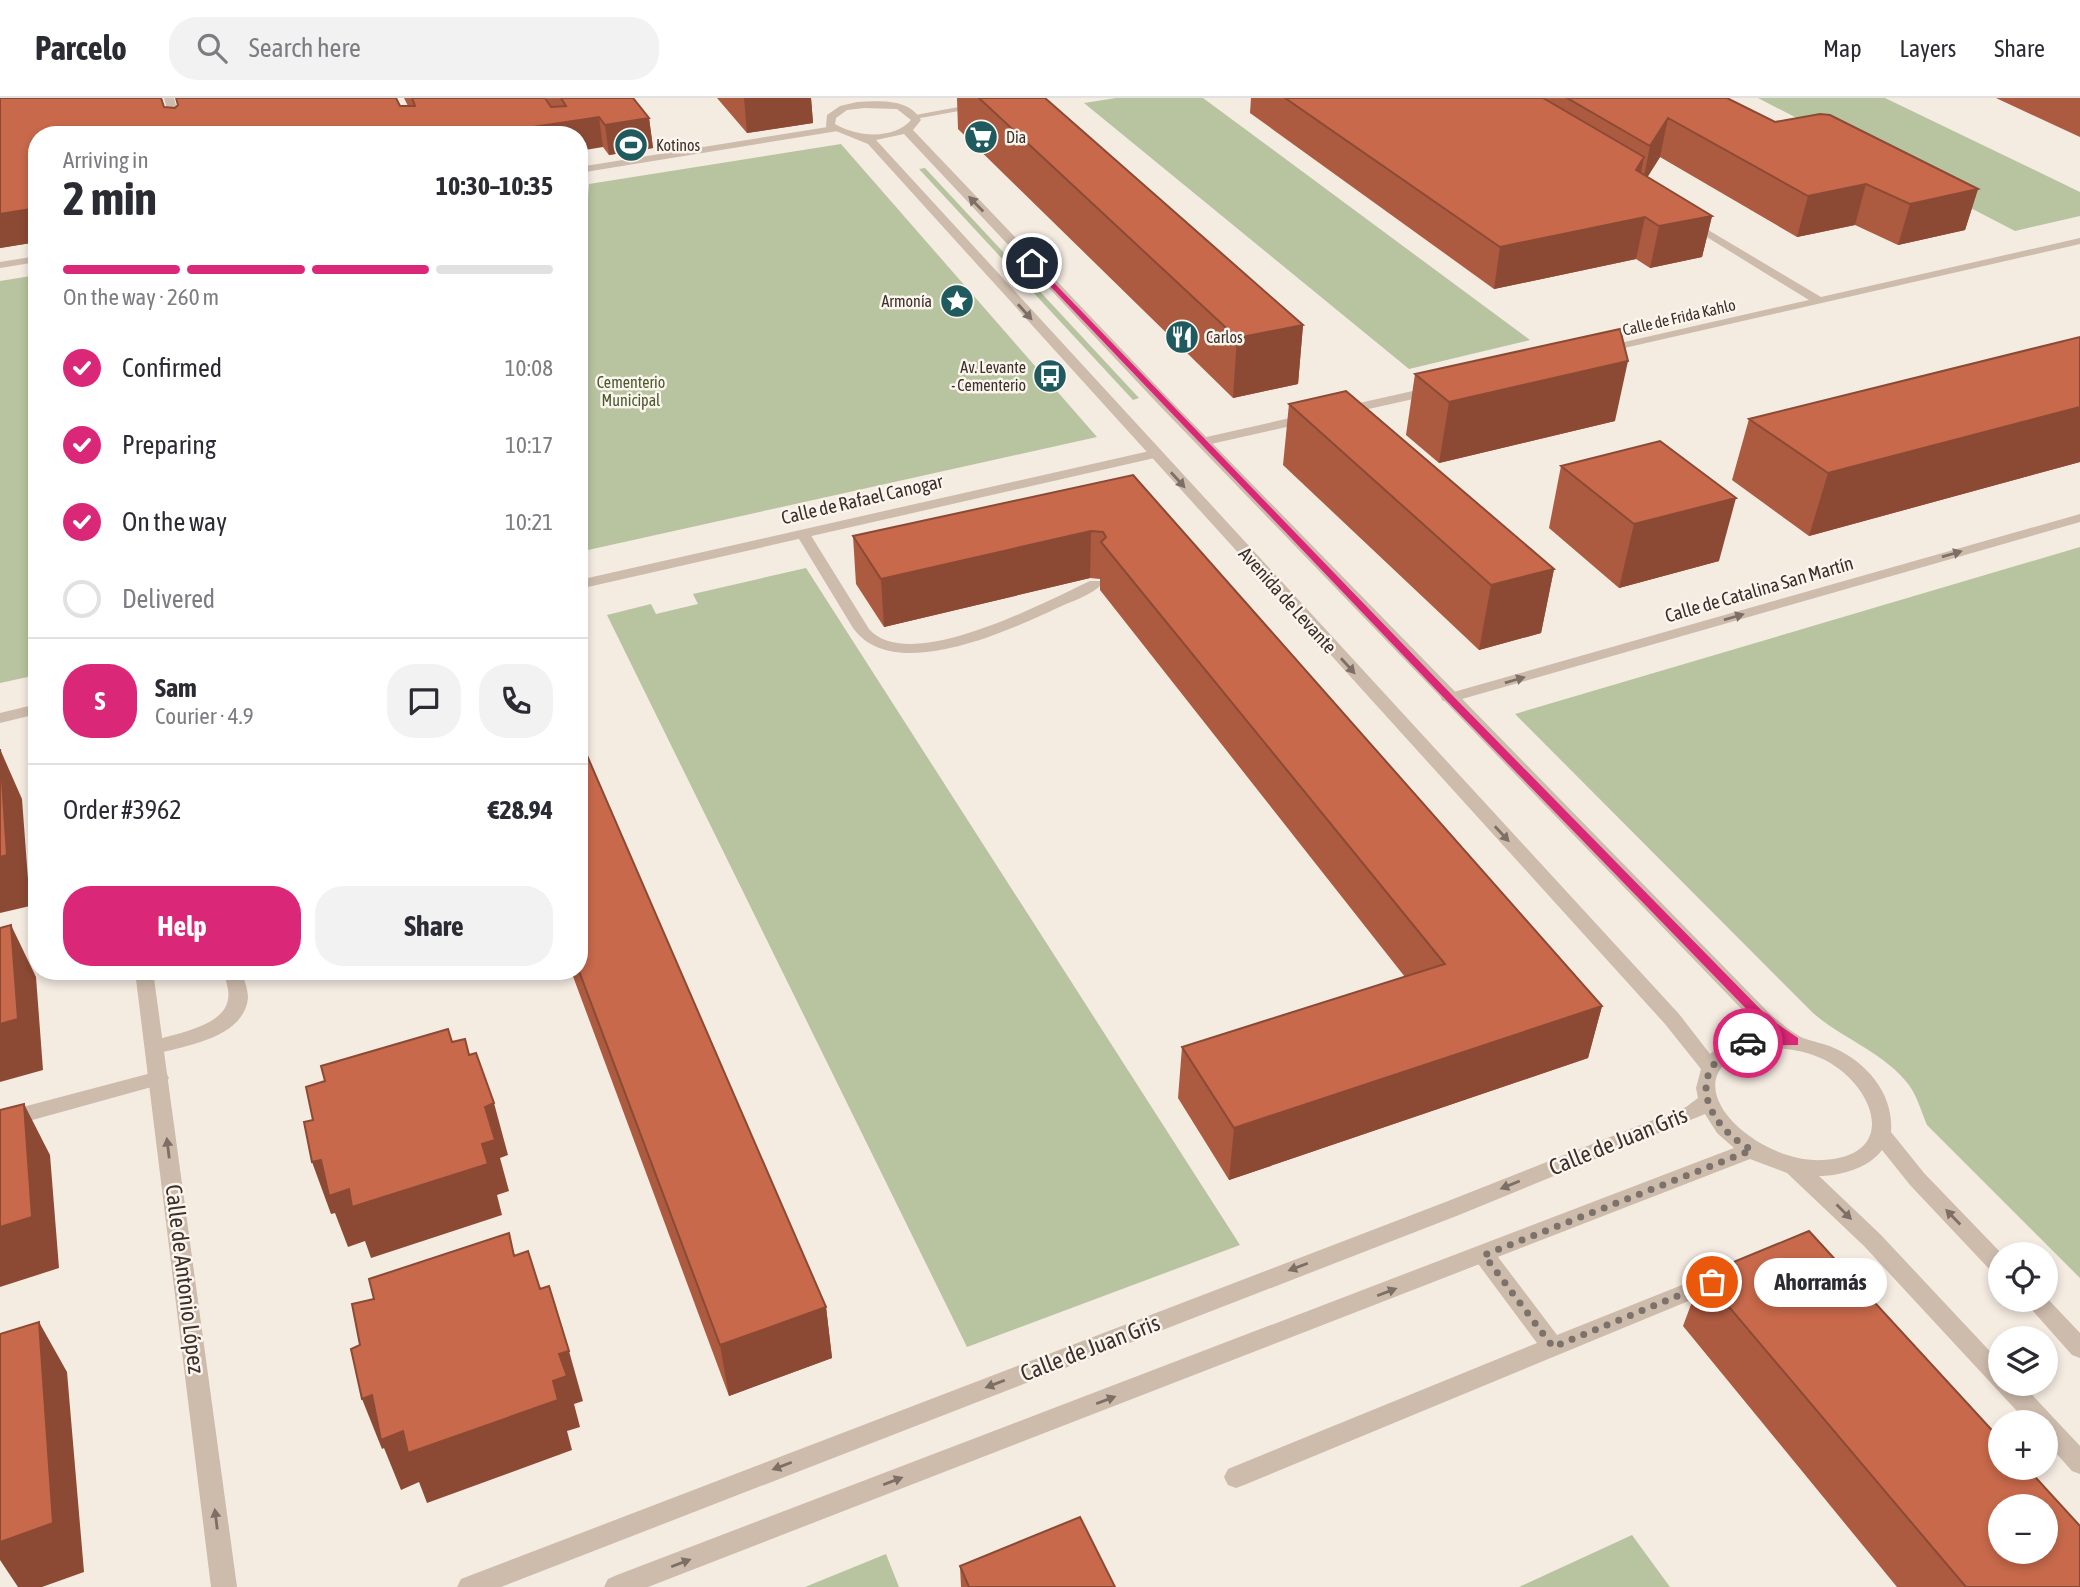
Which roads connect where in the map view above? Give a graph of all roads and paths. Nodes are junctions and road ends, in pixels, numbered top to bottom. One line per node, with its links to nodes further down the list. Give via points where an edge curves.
1 (169, 98): 6 (street)
2 (876, 98): 4 (street)
3 (1025, 98): 5 (street)
4 (888, 104): 5 (street, via 906,109); 7 (street, via 835,109 829,121)
5 (911, 123): 8 (street, via 887,135); 17 (street, one-way to 5, via 911,136)
6 (177, 126)
7 (834, 128): 8 (street); 9 (street)
8 (862, 136): 18 (street, Avenida de Levante, one-way to 18, via 896,167)
9 (588, 165)
10 (1676, 214): 14 (street)
11 (2080, 241): 14 (street, Calle de Frida Kahlo)
12 (28, 260): 13 (street)
13 (0, 265)
14 (1819, 301): 15 (street, Calle de Frida Kahlo)
15 (1584, 355)
16 (1443, 388): 17 (street)
17 (1202, 442): 23 (street)
18 (1154, 454): 20 (street, Calle de Rafael Canogar); 30 (street, Avenida de Levante, one-way to 30, via 1672,1019)
19 (2080, 518): 23 (street, Calle de Catalina San Martín, one-way to 19)
20 (803, 534): 21 (street, Calle de Rafael Canogar); 22 (street, via 858,625 869,638 899,648 968,639)
21 (588, 583)
22 (1095, 584)
23 (1450, 698): 28 (street, via 1765,1021)
24 (28, 711): 25 (street)
25 (0, 718)
26 (145, 980): 29 (street, Calle de Antonio López)
27 (235, 980): 29 (street, via 238,1000 229,1017 214,1028)
28 (1793, 1041): 30 (street, via 1757,1040 1728,1049); 34 (street, via 1837,1057 1871,1086 1884,1119)
29 (155, 1047): 31 (street, Calle de Antonio López)
30 (1710, 1067): 32 (street, via 1705,1082)
31 (159, 1078): 33 (street); 49 (street, Calle de Antonio López, one-way to 31)
32 (1708, 1101): 35 (street, via 1729,1133); 50 (street, Calle de Juan Gris, one-way to 50, via 1693,1112 1438,1214)
33 (0, 1121)
34 (1882, 1135): 36 (street, via 1871,1152 1851,1164 1824,1169); 37 (street, one-way to 34)
35 (1752, 1150): 36 (street); 38 (street)
36 (1794, 1166): 43 (street, one-way to 43, via 1846,1214)
37 (1988, 1253)
38 (1484, 1255): 41 (street); 51 (street, one-way to 38)
39 (1712, 1282): 41 (street)
40 (2046, 1312): 42 (street)
41 (1553, 1347): 48 (street)
42 (2080, 1348)
43 (1988, 1364)
44 (2018, 1396): 45 (street)
45 (2031, 1410)
46 (2058, 1439): 47 (street)
47 (2080, 1462)
48 (1236, 1477)
49 (224, 1587)
50 (470, 1587)
51 (617, 1587)

